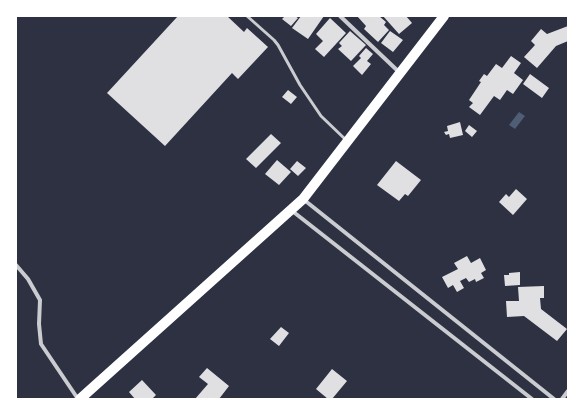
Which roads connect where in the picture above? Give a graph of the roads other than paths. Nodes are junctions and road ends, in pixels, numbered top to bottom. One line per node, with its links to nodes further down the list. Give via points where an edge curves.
1 (247, 16): 5 (lane, via 274,40 321,116)
2 (340, 16): 4 (street)
3 (444, 16): 4 (main road)
4 (400, 74): 5 (main road)
5 (347, 141): 6 (main road)
6 (303, 199): 7 (main road); 12 (street)
7 (291, 210): 10 (main road); 11 (street)
8 (16, 265): 10 (street, via 40,300 41,344)
9 (568, 391): 13 (street)
10 (79, 399)
11 (532, 399)
12 (554, 399)
13 (562, 399)

